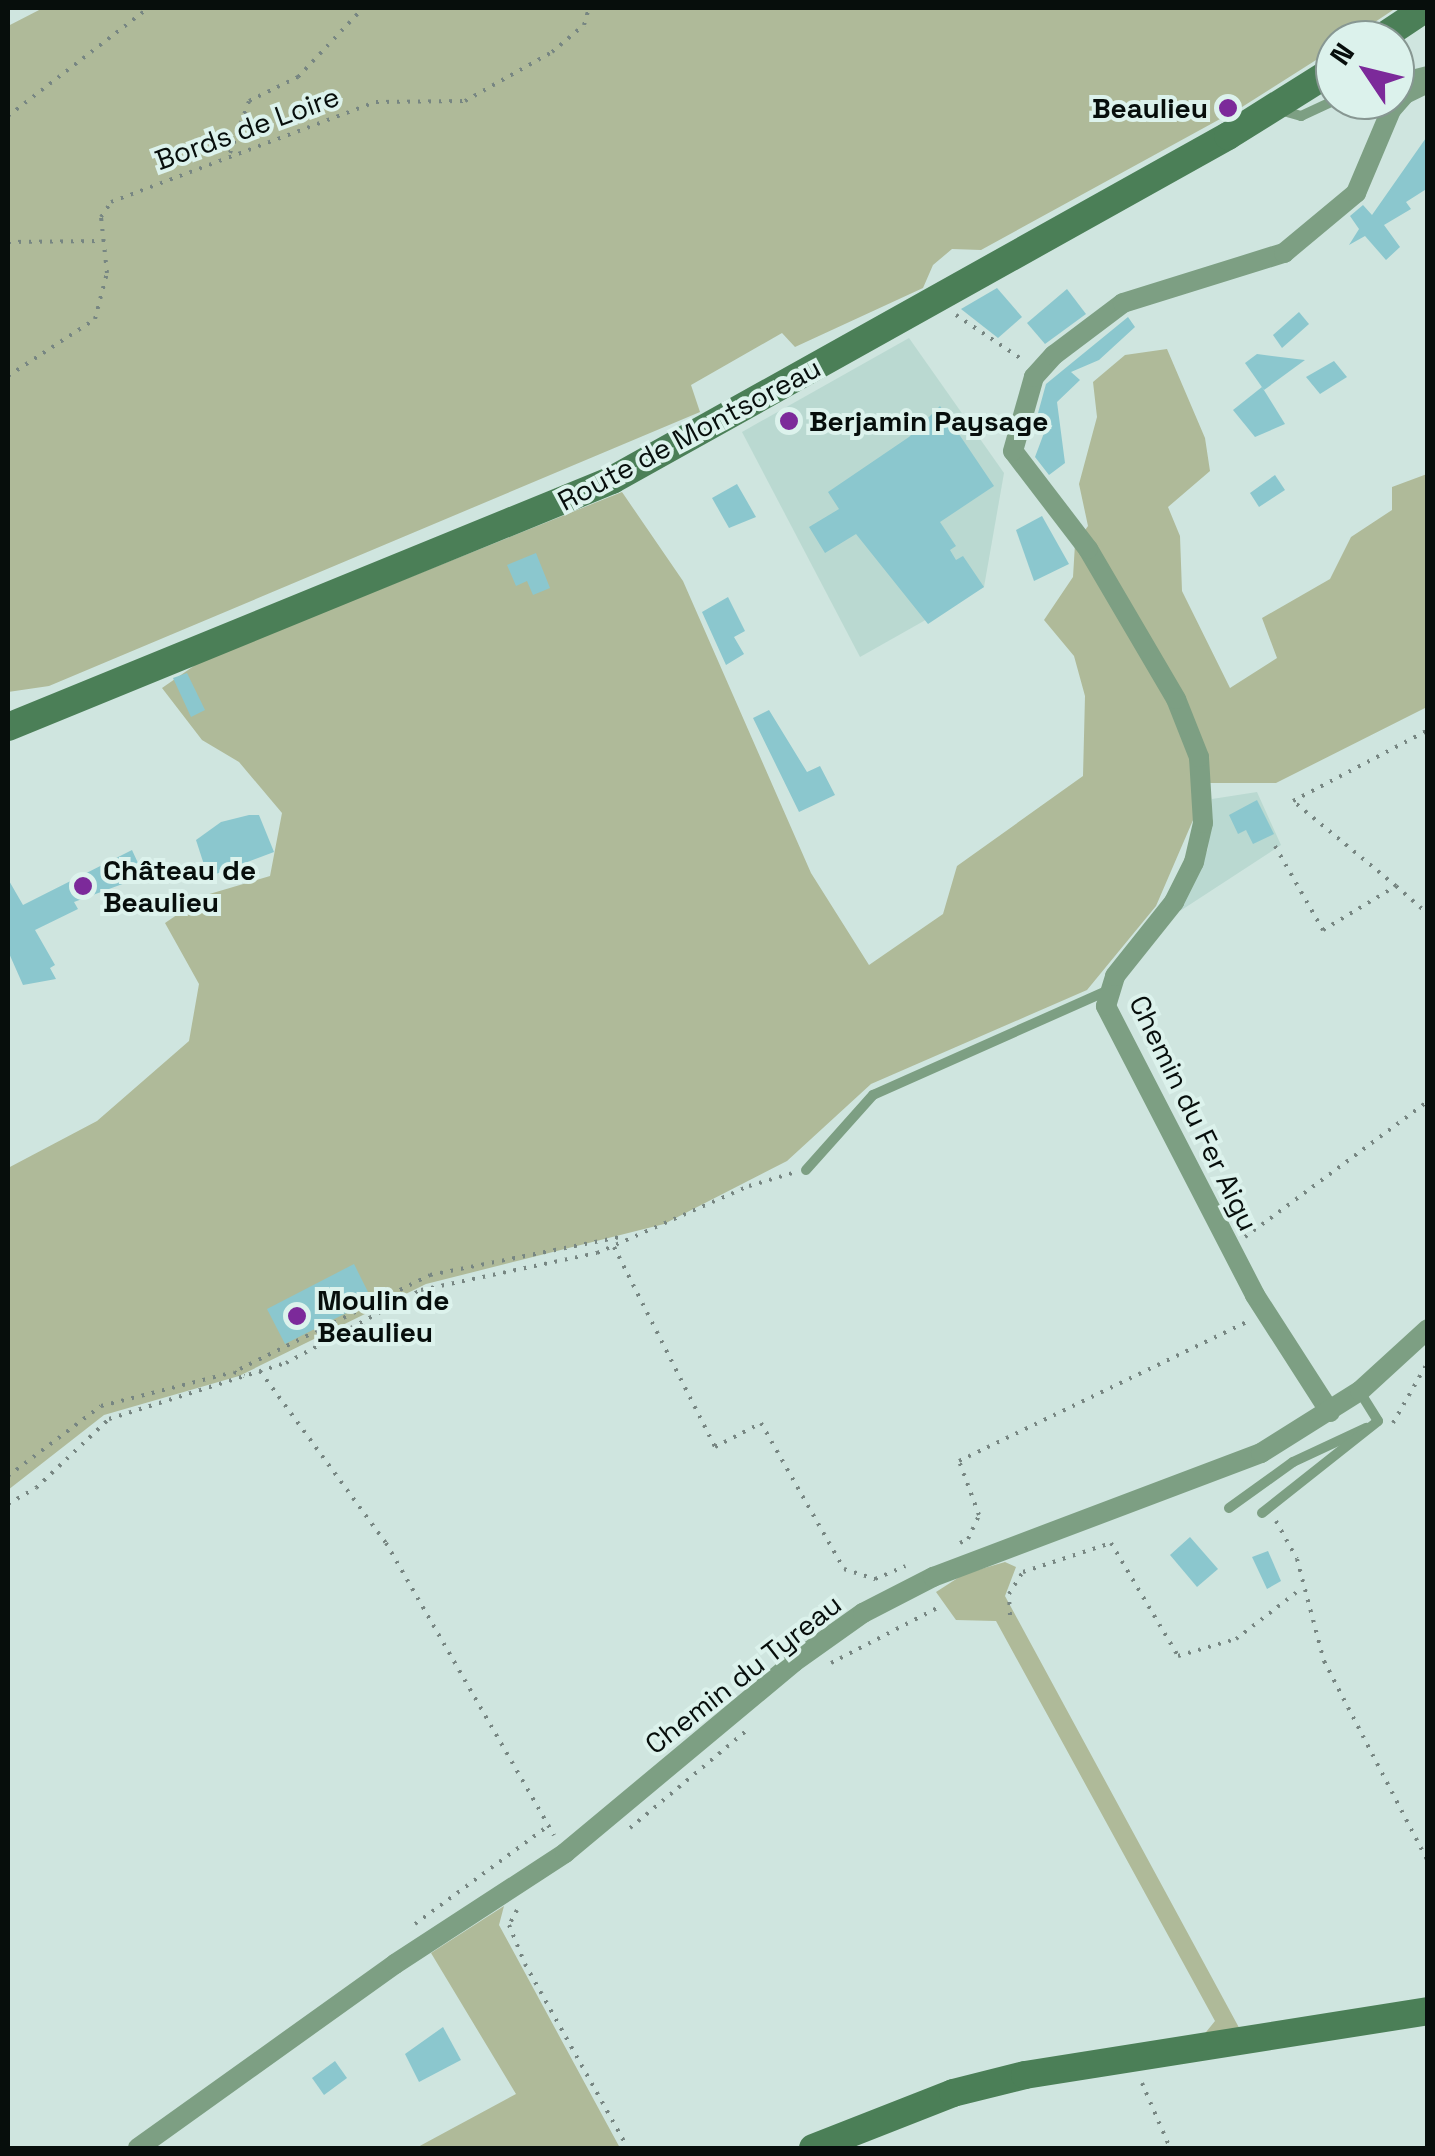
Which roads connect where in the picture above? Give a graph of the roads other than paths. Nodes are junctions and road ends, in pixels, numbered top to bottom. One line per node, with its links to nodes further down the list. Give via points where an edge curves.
1 (1315, 82): 3 (main road, Route de Montsoreau)
2 (1428, 83): 6 (street, Chemin du Fer Aigu, via 1391,110 1356,193 1284,253 1123,303 1038,370 1014,461 1072,526 1148,650 1190,726 1203,783 1194,862 1174,902)
3 (1274, 108): 4 (lane, via 1301,116); 5 (main road, Route de Montsoreau, via 612,480)
4 (1315, 110)
5 (8, 727)
6 (1107, 991): 7 (lane, via 874,1094); 10 (street, Chemin du Fer Aigu, via 1117,1032 1229,1249)
7 (806, 1170)
8 (1428, 1329): 9 (street, Chemin du Tyreau)
9 (1360, 1391): 10 (street, Chemin du Tyreau); 11 (lane, via 1378,1421)
10 (1330, 1412): 15 (street, Chemin du Tyreau, via 1227,1467 992,1554 875,1606 794,1662 565,1853 395,1964)
11 (1372, 1426): 12 (lane, via 1293,1462); 13 (lane)
12 (1230, 1508)
13 (1267, 1514)
14 (1428, 2011): 16 (main road, via 1025,2074 953,2093)
15 (138, 2148)
16 (812, 2148)

